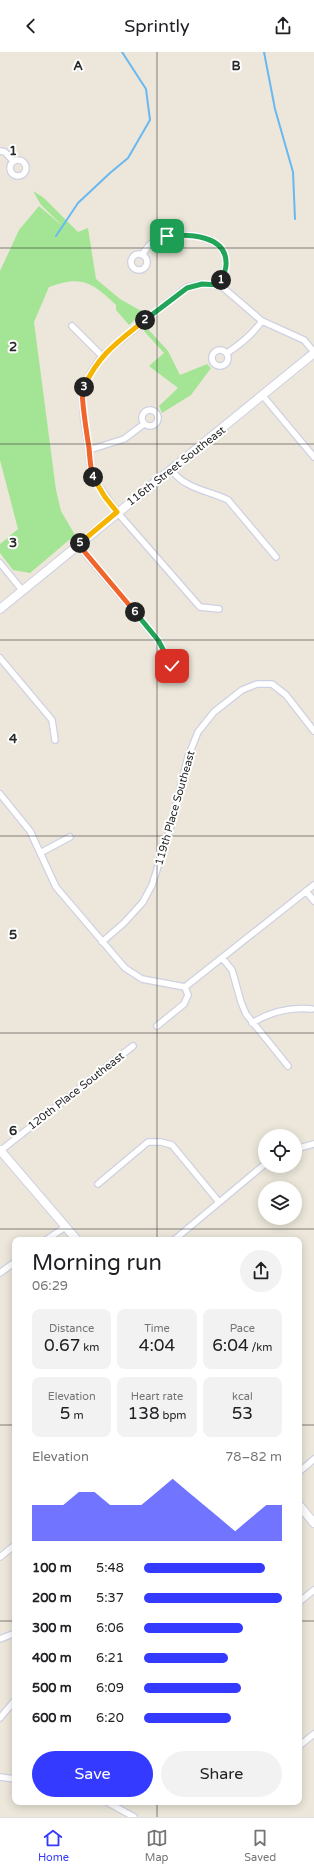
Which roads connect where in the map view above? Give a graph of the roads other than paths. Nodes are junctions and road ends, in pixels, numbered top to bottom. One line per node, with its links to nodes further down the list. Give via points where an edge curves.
1 (0, 151): 2 (street, via 5,152)
2 (13, 161)
3 (142, 255): 4 (street, via 155,241 167,236 207,238 220,246 225,255 226,266)
4 (220, 285): 5 (street); 9 (street, via 202,284 187,288)
5 (262, 321): 7 (street, via 304,340); 8 (street, via 249,337)
6 (72, 326): 9 (street)
7 (314, 352): 10 (street, 116th Street Southeast)
8 (227, 353)
9 (102, 356): 12 (street, via 82,391)
10 (263, 396): 13 (street); 14 (street, 116th Street Southeast)
11 (144, 424): 12 (street, via 124,439)
12 (89, 450): 15 (street, via 94,479)
13 (314, 457)
14 (171, 470): 15 (street, 116th Street Southeast); 17 (street, via 194,488 228,500)
15 (117, 512): 16 (street, 116th Street Southeast); 21 (street, via 200,607)
16 (78, 544): 19 (street, 116th Street Southeast); 23 (street, via 158,640)
17 (276, 557)
18 (0, 563): 19 (street)
19 (22, 590): 20 (street, 116th Street Southeast)
20 (0, 609)
21 (219, 609)
22 (0, 658): 25 (street, via 52,720)
23 (172, 666)
24 (314, 731): 32 (street, 119th Place Southeast, via 286,695 272,684 257,684 242,690 214,712 198,732 188,757 170,829 152,885 143,902)
25 (55, 740)
26 (0, 794): 28 (street, via 30,831)
27 (70, 837): 28 (street)
28 (40, 853): 32 (street, via 56,887)
29 (314, 885): 30 (street)
30 (306, 891): 31 (street); 33 (street)
31 (314, 901)
32 (102, 942): 34 (street, via 125,968 142,979)
33 (223, 959): 34 (street); 36 (street, via 232,970 241,1002)
34 (186, 986): 37 (street, via 188,995 184,1004)
35 (312, 1009): 36 (street, via 285,1010 261,1017)
36 (252, 1023): 39 (street)
37 (157, 1026)
38 (133, 1046): 42 (street, 120th Place Southeast)
39 (288, 1066)
40 (314, 1144): 41 (street)
41 (302, 1147)
42 (0, 1150): 46 (street)
43 (258, 1170): 45 (street)
44 (98, 1184): 45 (street, via 148,1142 161,1142 172,1145)
45 (219, 1202): 49 (street)
46 (65, 1227): 47 (street); 48 (street)
47 (50, 1237)
48 (74, 1237)
49 (176, 1237)
50 (12, 1264): 51 (street)
51 (0, 1273)
52 (314, 1459): 53 (street)
53 (302, 1469)
54 (302, 1509): 55 (street)
55 (314, 1523)
56 (12, 1547): 57 (street)
57 (0, 1557)
58 (314, 1590): 59 (street)
59 (302, 1600)
60 (12, 1634): 61 (street)
61 (0, 1640)
62 (12, 1704): 63 (street)
63 (0, 1718)
64 (314, 1734): 65 (street)
65 (302, 1744)
66 (0, 1777): 67 (street)
67 (12, 1779)
68 (112, 1805): 69 (street)
69 (134, 1817)

